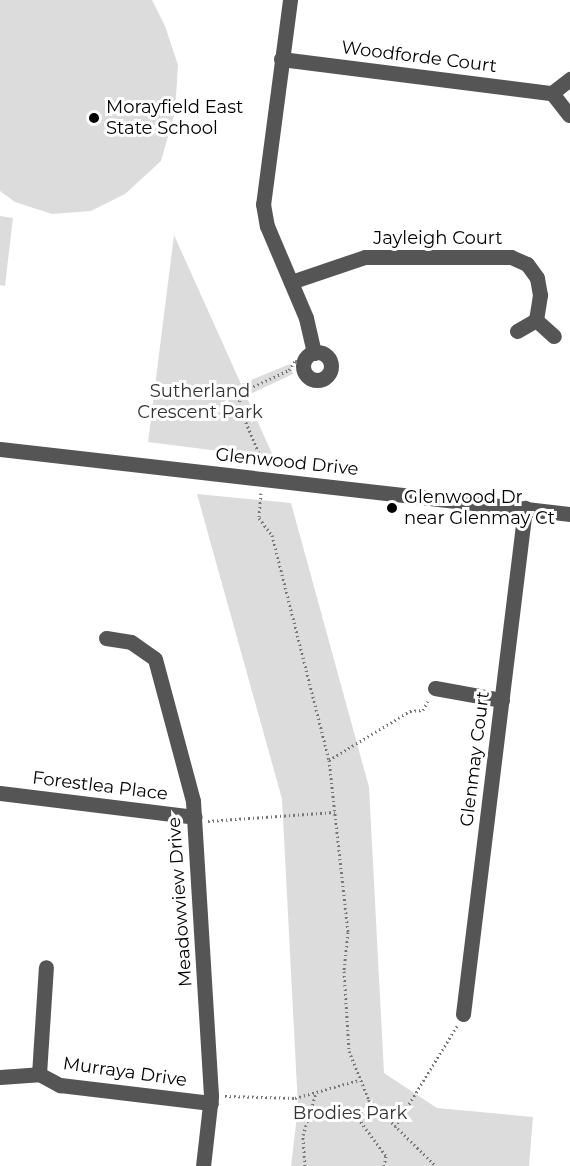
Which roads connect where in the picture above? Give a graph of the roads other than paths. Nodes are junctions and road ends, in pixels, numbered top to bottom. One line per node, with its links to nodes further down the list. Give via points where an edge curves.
1 (290, 0): 2 (street)
2 (281, 59): 4 (street, Woodforde Court); 6 (street, via 263,204 267,226)
3 (570, 79): 4 (street)
4 (552, 93): 5 (street)
5 (569, 115)
6 (291, 282): 7 (street, Jayleigh Court, via 365,257 511,257 526,264 537,278 540,294); 10 (street, via 306,318)
7 (536, 320): 8 (street); 9 (street)
8 (517, 331)
9 (554, 336)
10 (309, 358)
11 (0, 449): 12 (street, Glenwood Drive)
12 (525, 508): 13 (street, Glenwood Drive); 16 (street, Glenmay Court)
13 (570, 514)
14 (105, 638): 18 (street, Meadowview Drive, via 131,642 155,659)
15 (435, 688): 16 (street)
16 (502, 700): 20 (street, Glenmay Court)
17 (0, 793): 18 (street, Forestlea Place)
18 (196, 819): 23 (street, Meadowview Drive)
19 (46, 967): 21 (street)
20 (463, 1014)
21 (39, 1074): 22 (street, Murraya Drive); 23 (street, Murraya Drive, via 60,1085)
22 (0, 1077)
23 (211, 1100): 24 (street, Meadowview Drive)
24 (203, 1166)

